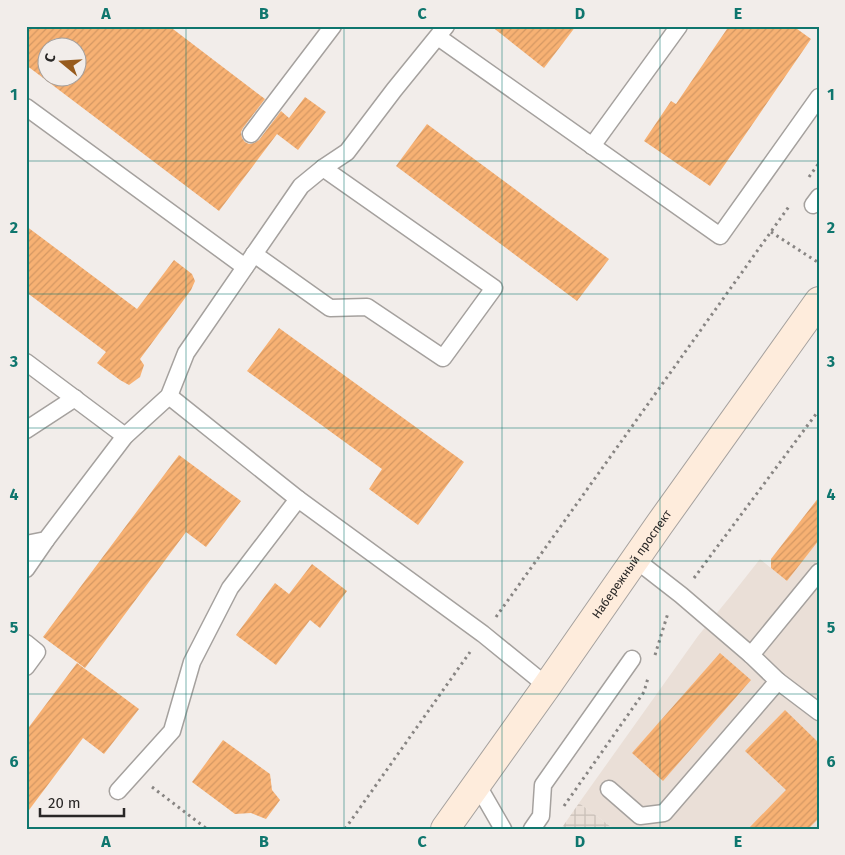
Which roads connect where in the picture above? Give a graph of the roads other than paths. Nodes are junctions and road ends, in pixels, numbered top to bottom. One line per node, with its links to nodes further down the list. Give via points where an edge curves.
1 (333, 26): 6 (lane)
2 (679, 26): 7 (lane)
3 (442, 32): 7 (lane); 8 (lane, via 347,152)
4 (819, 97): 7 (lane, via 720,236)
5 (26, 107): 9 (lane)
6 (251, 134)
7 (592, 146)
8 (323, 168): 9 (lane, via 301,186); 9 (lane, via 494,288 443,358 367,307 330,308)
9 (249, 261): 12 (lane, via 186,353)
10 (819, 301): 19 (main road, Набережный проспект)
11 (26, 362): 13 (lane)
12 (169, 396): 15 (lane); 16 (lane)
13 (75, 398): 14 (lane); 15 (lane)
14 (26, 430)
15 (126, 436): 17 (lane)
16 (298, 499): 27 (lane, via 483,634); 31 (lane, via 230,588 192,662 172,731)
17 (46, 540): 18 (lane); 20 (lane)
18 (26, 544)
19 (636, 560): 23 (lane); 27 (main road, Набережный проспект)
20 (26, 569)
21 (819, 572): 23 (lane)
22 (26, 643): 25 (lane, via 37,652)
23 (750, 655): 26 (lane)
24 (632, 659): 34 (lane, via 543,785 541,816)
25 (26, 667)
26 (778, 681): 28 (lane); 30 (lane, via 664,814 640,816)
27 (547, 686): 29 (main road, Набережный проспект)
28 (819, 712)
29 (477, 784): 32 (main road, Набережный проспект); 33 (lane)
30 (609, 789)
31 (118, 791)
32 (445, 829)
33 (503, 829)
34 (532, 829)

